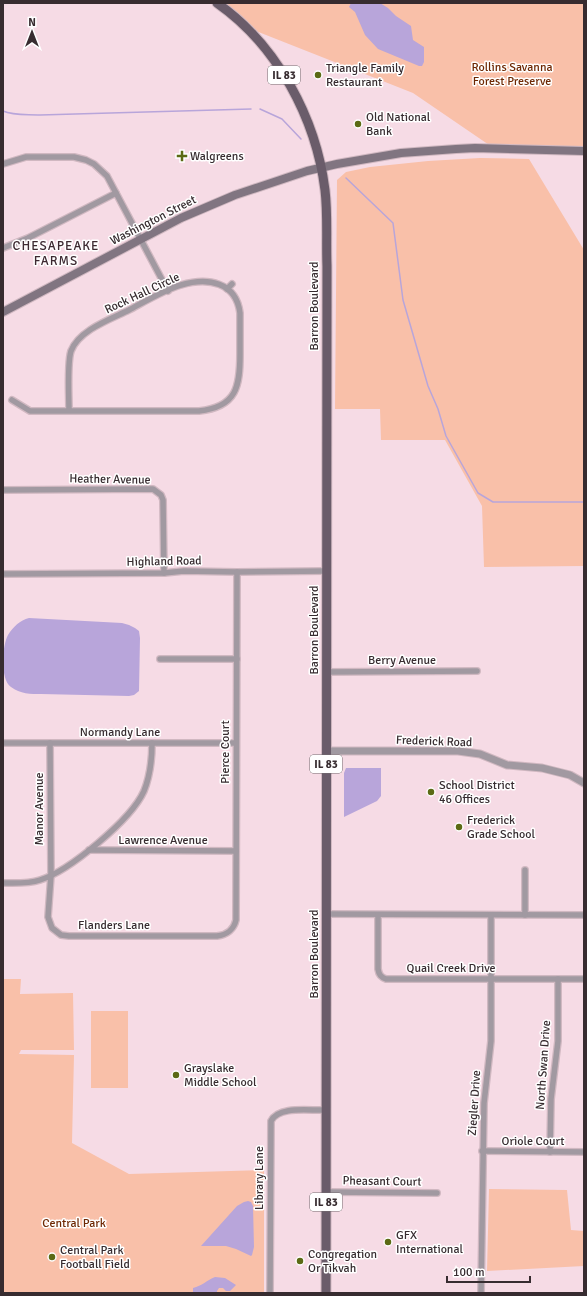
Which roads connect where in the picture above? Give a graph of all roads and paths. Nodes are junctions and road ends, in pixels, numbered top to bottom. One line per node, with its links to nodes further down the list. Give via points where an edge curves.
1 (217, 3): 4 (main road, Barron Boulevard / IL 83, via 249,30 284,76 301,106)
2 (584, 151): 4 (main road, Washington Street, via 475,148 401,153)
3 (3, 164): 5 (street, via 26,157 74,156 101,170)
4 (321, 167): 6 (main road, Washington Street, via 235,195 181,218); 15 (main road, Barron Boulevard / IL 83, via 326,202 327,266)
5 (116, 192): 6 (street); 7 (street, via 28,238)
6 (140, 240): 10 (street); 11 (main road, Washington Street)
7 (3, 248)
8 (232, 284): 9 (street)
9 (227, 289): 10 (street, Rock Hall Circle, via 221,284 204,282 182,285); 13 (street, via 237,301 240,313 240,377 230,402 212,410 199,411)
10 (168, 291): 13 (street, Rock Hall Circle, via 90,330 76,342 69,360)
11 (3, 312)
12 (12, 400): 13 (street, via 30,411)
13 (69, 411)
14 (3, 490): 17 (street, Heather Avenue, via 153,489 163,500)
15 (326, 571): 16 (street, Highland Road); 22 (main road, Barron Boulevard / IL 83)
16 (237, 572): 17 (street, Highland Road); 20 (street, Pierce Court)
17 (164, 573): 18 (street, Highland Road)
18 (3, 574)
19 (160, 659): 20 (street)
20 (237, 659): 26 (street, Pierce Court)
21 (477, 671): 22 (street, Berry Avenue)
22 (326, 672): 27 (main road, Barron Boulevard / IL 83)
23 (3, 743): 24 (street, Normandy Lane)
24 (50, 743): 25 (street, Normandy Lane); 32 (street, Manor Avenue)
25 (152, 743): 26 (street, Normandy Lane); 29 (street, via 149,773 140,798 127,816)
26 (236, 743): 30 (street, Pierce Court)
27 (326, 751): 28 (street, Frederick Road, via 458,751 480,754 507,765 542,768 570,775); 34 (main road, Barron Boulevard / IL 83)
28 (584, 783)
29 (89, 850): 30 (street, Lawrence Avenue); 32 (street)
30 (236, 851): 39 (street, Pierce Court, via 236,920)
31 (525, 870): 37 (street)
32 (50, 876): 33 (street, via 39,881); 39 (street, Flanders Lane, via 48,917 52,928 61,934 223,936)
33 (3, 883)
34 (326, 914): 35 (street); 43 (main road, Barron Boulevard / IL 83)
35 (378, 915): 36 (street); 40 (street, Quail Creek Drive, via 378,974 381,977)
36 (491, 915): 37 (street); 40 (street, Ziegler Drive)
37 (525, 915): 38 (street)
38 (584, 915)
39 (230, 931)
40 (492, 979): 42 (street, Quail Creek Drive); 44 (street, Ziegler Drive, via 491,1041 484,1102)
41 (584, 979): 42 (street, Quail Creek Drive)
42 (558, 980): 45 (street, North Swan Drive, via 558,1041 550,1099)
43 (326, 1110): 47 (main road, Barron Boulevard / IL 83); 49 (street, Library Lane, via 284,1111 271,1121)
44 (482, 1151): 45 (street, Oriole Court); 51 (street, Ziegler Drive)
45 (550, 1152): 46 (street, Oriole Court)
46 (584, 1152)
47 (326, 1192): 48 (street, Pheasant Court); 50 (main road, Barron Boulevard / IL 83)
48 (437, 1193)
49 (270, 1293)
50 (326, 1293)
51 (481, 1293)

